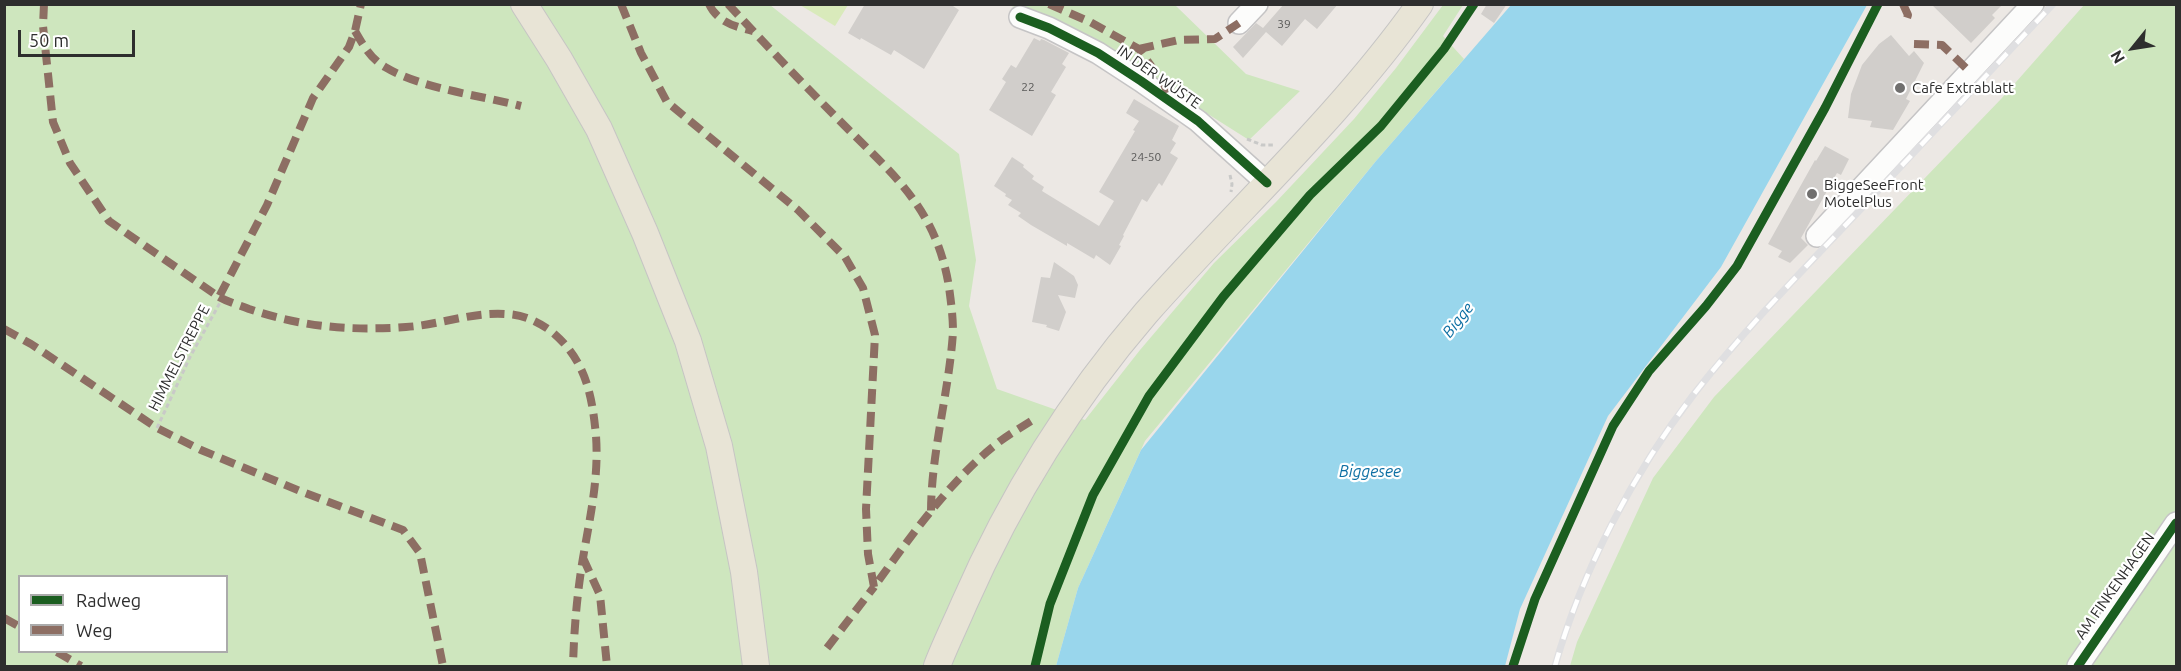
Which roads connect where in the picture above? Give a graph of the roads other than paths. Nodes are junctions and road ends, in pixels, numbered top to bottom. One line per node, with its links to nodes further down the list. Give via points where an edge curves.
1 (524, 4): 8 (main road, via 599,129 688,341 719,446 744,572)
2 (1420, 4): 5 (main road, via 1359,81)
3 (2033, 4): 6 (street)
4 (1020, 17): 5 (street, IN DER WÜSTE, via 1098,53 1141,81 1198,122)
5 (1267, 183): 9 (main road, via 1144,315 1055,432 985,556)
6 (1817, 236)
7 (2176, 523): 10 (street, AM FINKENHAGEN)
8 (756, 666)
9 (937, 666)
10 (2078, 666)

